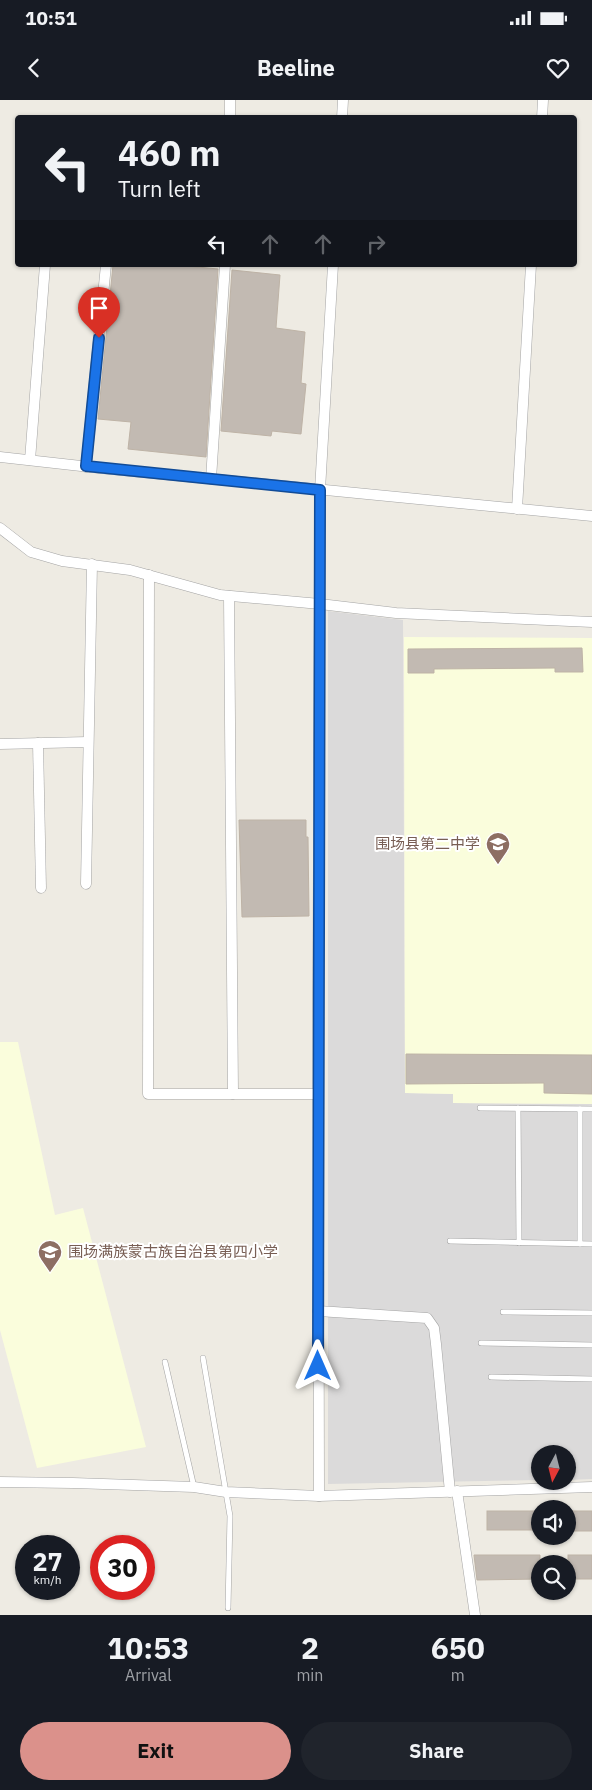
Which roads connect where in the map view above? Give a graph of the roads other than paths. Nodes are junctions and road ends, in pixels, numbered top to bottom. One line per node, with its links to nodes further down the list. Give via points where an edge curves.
1 (230, 100): 4 (street)
2 (343, 100): 5 (street)
3 (543, 100): 6 (street)
4 (230, 115)
5 (342, 115)
6 (542, 115)
7 (45, 267): 13 (street)
8 (106, 267): 14 (street)
9 (225, 267): 15 (street)
10 (333, 267): 16 (street)
11 (532, 267): 17 (street)
12 (0, 457): 13 (street)
13 (30, 460): 14 (street)
14 (86, 466): 15 (street)
15 (211, 479): 16 (street)
16 (320, 490): 17 (street); 23 (street)
17 (517, 509): 18 (street)
18 (592, 516)
19 (0, 528): 20 (street, via 30,552 62,561)
20 (92, 564): 21 (street); 25 (street)
21 (150, 575): 22 (street); 30 (street, via 148,1094)
22 (229, 596): 23 (street); 30 (street)
23 (320, 604): 24 (street, via 396,613); 31 (street)
24 (592, 622)
25 (88, 742): 26 (street); 28 (street)
26 (38, 743): 27 (street); 29 (street)
27 (0, 744)
28 (86, 884)
29 (41, 888)
30 (233, 1094): 31 (street)
31 (318, 1094): 40 (street)
32 (480, 1108): 33 (lane)
33 (518, 1108): 34 (lane); 37 (lane)
34 (580, 1109): 35 (lane); 38 (lane)
35 (592, 1109)
36 (450, 1241): 37 (lane)
37 (519, 1242): 38 (lane)
38 (580, 1244): 39 (lane)
39 (592, 1244)
40 (318, 1311): 52 (street, via 428,1318 434,1328); 54 (street)
41 (503, 1312): 42 (lane)
42 (592, 1313)
43 (480, 1343): 44 (lane)
44 (592, 1345)
45 (202, 1358): 53 (lane)
46 (165, 1362): 50 (lane)
47 (492, 1377): 48 (lane)
48 (592, 1379)
49 (0, 1481): 50 (street)
50 (194, 1487): 53 (street)
51 (592, 1487): 52 (street)
52 (454, 1491): 54 (street); 56 (street)
53 (226, 1492): 54 (street); 55 (lane, via 230,1516)
54 (319, 1496)
55 (228, 1608)
56 (475, 1615)

